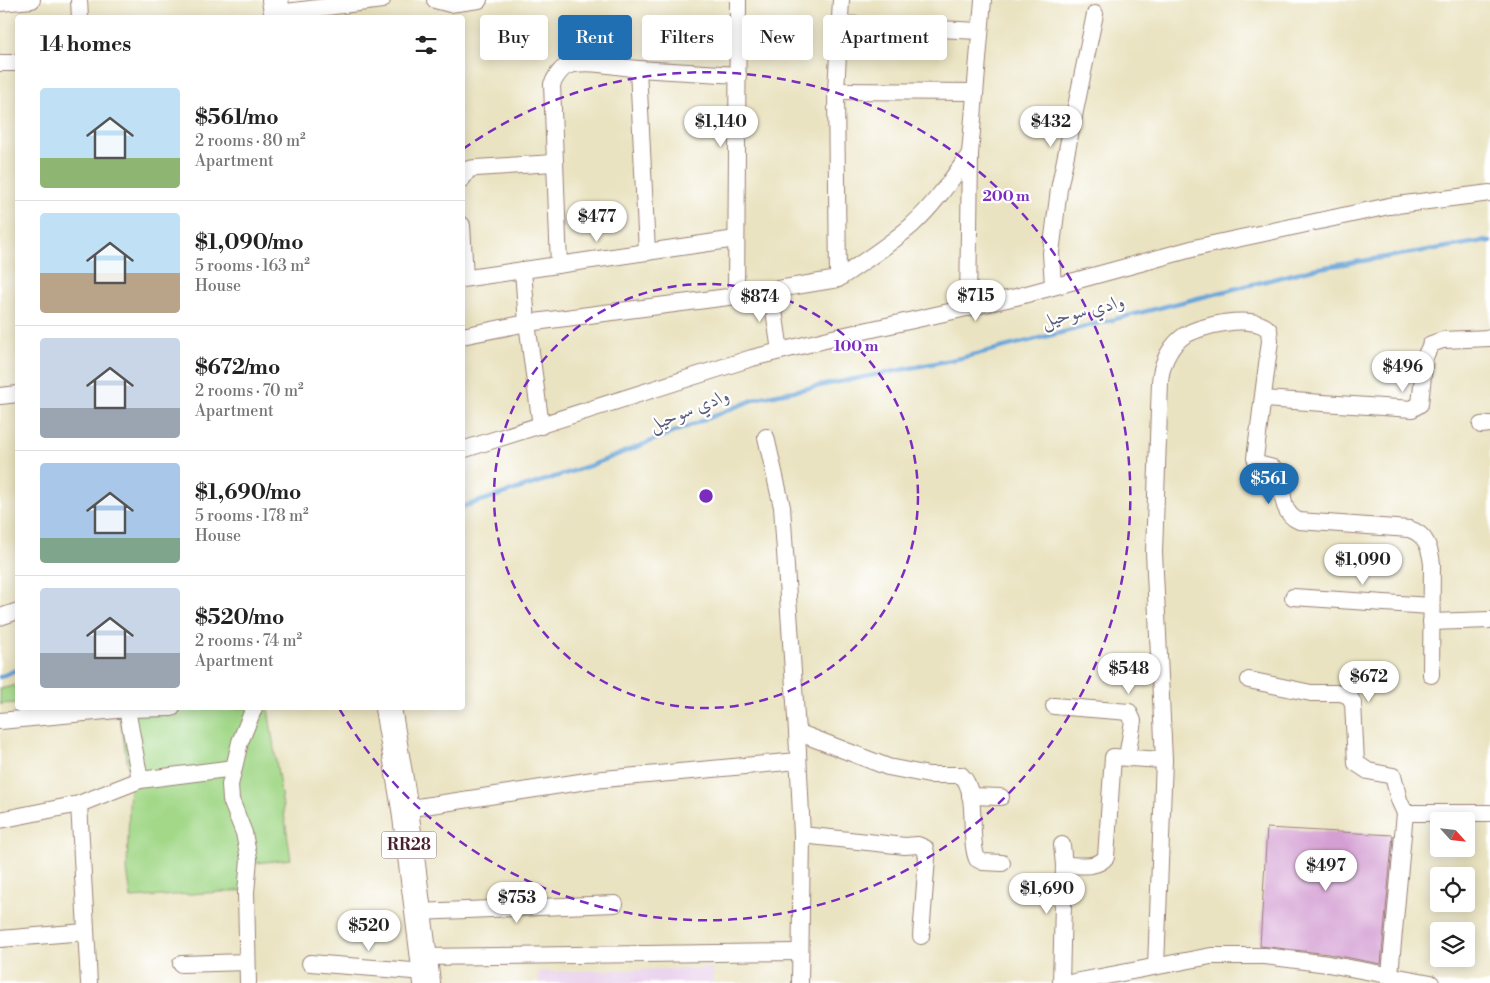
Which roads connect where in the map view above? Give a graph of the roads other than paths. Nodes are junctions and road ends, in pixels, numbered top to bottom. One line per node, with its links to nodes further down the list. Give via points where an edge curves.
1 (32, 0): 9 (street)
2 (79, 0): 12 (street)
3 (382, 0): 10 (street)
4 (435, 0): 5 (street, via 450,4)
5 (479, 0)
6 (738, 0): 20 (street)
7 (841, 0): 13 (street)
8 (983, 0): 15 (street)
9 (0, 3)
10 (277, 10)
11 (1095, 14): 33 (street, via 1059,189 1050,253)
12 (80, 15)
13 (839, 15)
14 (947, 29): 15 (street)
15 (979, 31): 22 (street)
16 (837, 60): 21 (street)
17 (0, 63): 18 (street)
18 (15, 63)
19 (638, 69): 20 (street); 24 (street, via 578,64 567,66 558,73 552,84); 28 (street)
20 (738, 75): 27 (street)
21 (836, 91): 22 (street); 32 (street)
22 (975, 92): 23 (street)
23 (970, 154): 32 (street, via 912,225); 36 (street)
24 (554, 163): 25 (street, via 476,168 469,169); 29 (street)
25 (465, 175)
26 (1490, 193): 33 (street, via 1389,206 1199,248)
27 (736, 239): 28 (street); 35 (street)
28 (647, 252): 29 (street)
29 (558, 265): 30 (street)
30 (523, 270): 31 (street); 37 (street)
31 (465, 279)
32 (838, 279): 34 (street)
33 (1053, 286): 36 (street)
34 (771, 290): 35 (street); 40 (street)
35 (736, 296): 37 (street)
36 (968, 308): 40 (street)
37 (527, 323): 38 (street); 44 (street)
38 (465, 335)
39 (1490, 338): 43 (street, via 1442,340 1431,344 1424,357 1420,404 1412,409)
40 (780, 351): 44 (street)
41 (15, 394): 42 (street)
42 (0, 396)
43 (1263, 399): 49 (street, via 1256,462 1281,474 1288,514 1299,521 1409,529 1420,534 1431,553); 62 (street, via 1270,341 1268,330 1260,323 1241,320 1196,330 1173,346 1161,370 1154,552)
44 (541, 426): 46 (street)
45 (766, 436): 60 (street, via 782,507)
46 (465, 449)
47 (1293, 597): 49 (street)
48 (15, 612): 50 (street)
49 (1431, 614): 51 (street); 52 (street)
50 (0, 617)
51 (1490, 620)
52 (1431, 675)
53 (1249, 680): 71 (street, via 1312,693 1349,696 1353,703 1356,763 1368,771 1393,776)
54 (1054, 706): 61 (street, via 1129,712 1133,721)
55 (116, 710): 59 (street)
56 (127, 710): 65 (street)
57 (253, 710): 64 (street)
58 (388, 710): 69 (main road, RR28)
59 (0, 721)
60 (797, 732): 63 (street); 66 (street, via 888,767 929,775 961,775)
61 (1127, 757): 62 (street); 76 (street, via 1115,756 1111,763 1106,857 1102,862 1093,864)
62 (1164, 760): 86 (street)
63 (798, 761): 69 (street, via 593,780); 73 (street)
64 (234, 768): 65 (street); 83 (street, via 231,800 244,833 249,859)
65 (140, 780): 68 (street)
66 (970, 796): 67 (street); 75 (street, via 977,859)
67 (1001, 797)
68 (79, 804): 72 (street); 79 (street)
69 (405, 809): 78 (main road, RR28)
70 (1490, 812): 71 (street)
71 (1405, 813): 88 (street)
72 (0, 820)
73 (802, 835): 80 (street, via 923,845 927,858); 82 (street)
74 (1062, 845): 76 (street)
75 (1002, 863)
76 (1064, 865): 93 (street)
77 (615, 904): 78 (street)
78 (417, 912): 87 (main road, RR28)
79 (85, 932): 81 (street); 90 (street)
80 (921, 936)
81 (0, 939)
82 (798, 952): 87 (street); 92 (street)
83 (247, 962): 85 (street); 91 (street)
84 (310, 963): 87 (street)
85 (181, 964)
86 (1156, 966): 88 (street, via 1211,956 1264,956); 89 (street)
87 (425, 971)
88 (1390, 974): 95 (street)
89 (1130, 978): 94 (street)
90 (89, 983)
91 (248, 983)
92 (800, 983)
93 (1061, 983)
94 (1069, 983)
95 (1431, 983)

